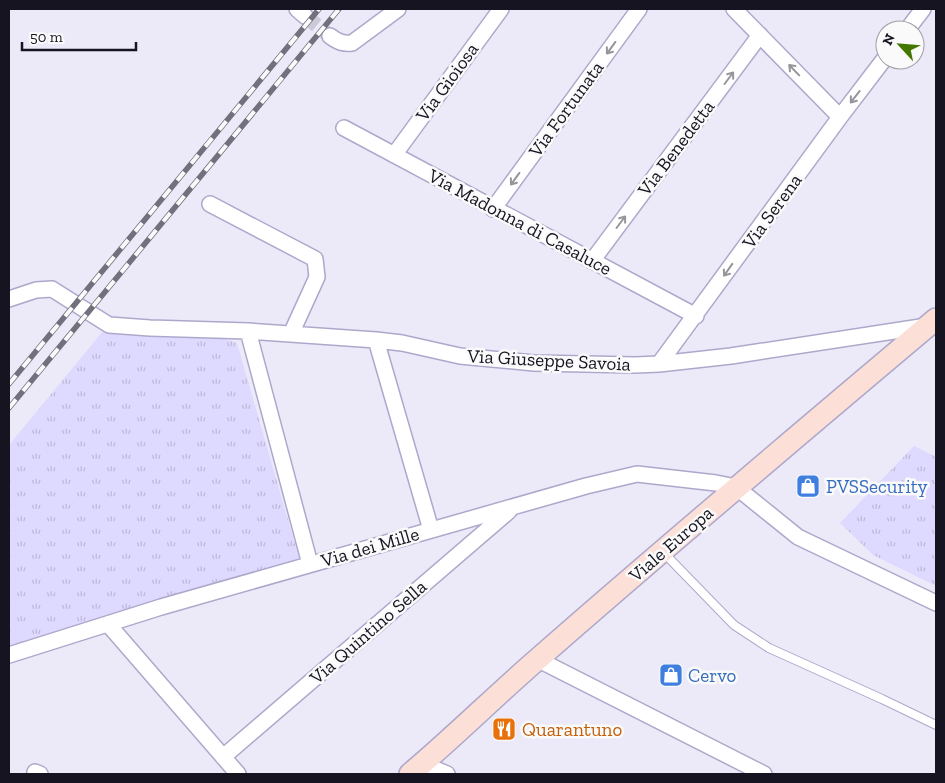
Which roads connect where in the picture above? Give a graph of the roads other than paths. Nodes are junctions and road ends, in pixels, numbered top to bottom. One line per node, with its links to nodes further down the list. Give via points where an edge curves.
1 (398, 9): 8 (street, via 352,43 337,42)
2 (501, 9): 12 (street, Via Gioiosa)
3 (639, 9): 14 (street, Via Fortunata, one-way to 14)
4 (734, 9): 7 (street)
5 (923, 9): 6 (street)
6 (915, 20)
7 (760, 35): 10 (street, one-way to 7); 15 (street, Via Benedetta, one-way to 7)
8 (330, 36)
9 (876, 70): 10 (street, Via Serena, one-way to 10)
10 (840, 117): 17 (street, Via Serena, one-way to 17)
11 (344, 128): 12 (street, Via Madonna di Casaluce)
12 (394, 155): 14 (street, Via Madonna di Casaluce)
13 (210, 204): 20 (street, via 315,260 317,277)
14 (493, 209): 15 (street, Via Madonna di Casaluce)
15 (592, 261): 17 (street, Via Madonna di Casaluce)
16 (9, 299): 19 (street, Via Giuseppe Savoia, via 36,290 52,289 109,325)
17 (696, 316): 22 (street, Via Serena)
18 (934, 323): 22 (street, Via Giuseppe Savoia, via 730,356); 23 (main road, Viale Europa)
19 (248, 331): 20 (street, Via Giuseppe Savoia); 27 (street)
20 (291, 334): 21 (street, Via Giuseppe Savoia)
21 (376, 340): 22 (street, Via Giuseppe Savoia, via 402,342 460,356 534,363); 25 (street)
22 (659, 364)
23 (736, 487): 24 (street, Via dei Mille, via 638,474); 26 (main road, Viale Europa); 28 (street, via 798,537)
24 (514, 506): 25 (street, Via dei Mille); 33 (street, Via Quintino Sella)
25 (431, 530): 27 (street, Via dei Mille)
26 (662, 551): 31 (main road, Viale Europa); 32 (lane, via 734,625 768,648)
27 (310, 564): 29 (street, Via dei Mille)
28 (936, 603)
29 (108, 624): 30 (street, Via dei Mille); 33 (street)
30 (9, 655)
31 (537, 659): 34 (main road, Viale Europa); 37 (street)
32 (936, 726)
33 (223, 757): 35 (street)
34 (416, 769): 36 (street)
35 (238, 774)
36 (447, 774)
37 (764, 774)

